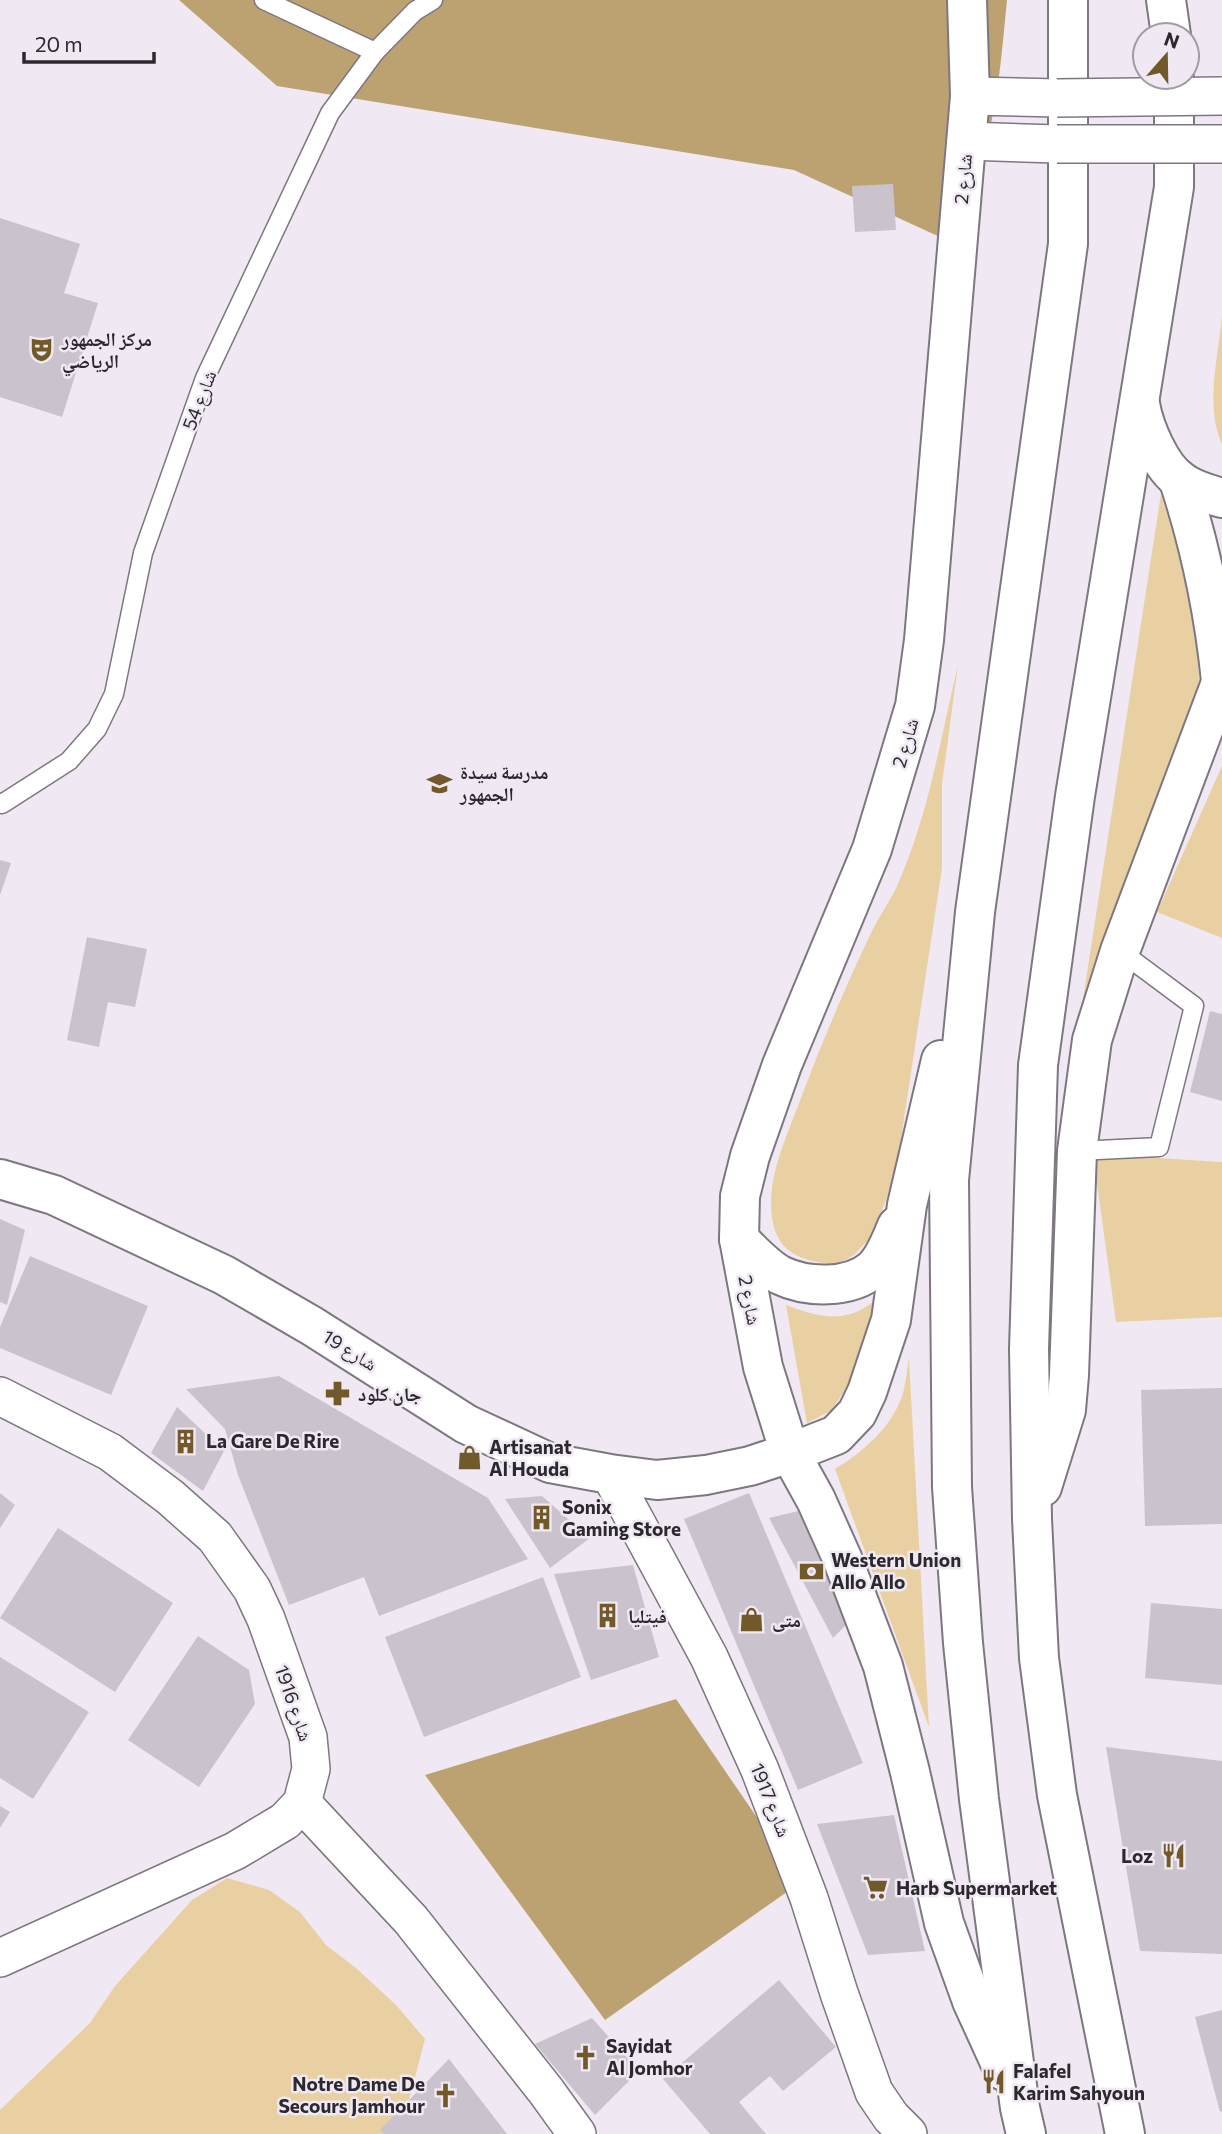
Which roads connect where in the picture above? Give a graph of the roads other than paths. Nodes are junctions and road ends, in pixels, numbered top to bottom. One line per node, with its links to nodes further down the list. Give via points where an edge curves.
1 (264, 0): 7 (lane)
2 (433, 0): 7 (lane, شارع 54, via 415,11)
3 (967, 0): 9 (main road, شارع 2)
4 (1068, 0): 18 (main road, via 1068,244)
5 (1166, 0): 6 (main road)
6 (1169, 21)
7 (375, 52): 17 (lane, شارع 54, via 330,113 205,378 144,553 114,694 97,729 69,761)
8 (1174, 91): 13 (main road, via 1174,187)
9 (970, 96): 10 (street, bridge); 11 (main road, شارع 2)
10 (1222, 96)
11 (966, 141): 12 (street, bridge); 23 (main road, شارع 2, via 915,706 872,849 782,1065 750,1156 740,1196)
12 (1222, 144)
13 (1139, 401): 14 (main road, via 1154,446); 27 (main road, via 1075,796 1038,1065 1029,1349)
14 (1179, 481): 15 (main road); 16 (main road, via 1207,580)
15 (1222, 498)
16 (1222, 681): 19 (main road)
17 (0, 803)
18 (975, 912): 22 (main road); 30 (main road, via 949,1180 952,1487 979,1799)
19 (1120, 951): 20 (main road, via 1092,1040); 20 (lane, via 1194,1006 1159,1147)
20 (1077, 1152): 27 (main road, via 1066,1410)
21 (0, 1179): 26 (main road, شارع 19, via 54,1195 224,1275 466,1424 550,1463)
22 (906, 1205): 23 (main road, via 873,1268 834,1285 781,1275); 25 (main road, شارع 19, via 891,1320 867,1392 857,1413 836,1435)
23 (739, 1239): 25 (main road, شارع 2, via 763,1367)
24 (0, 1396): 28 (street, شارع 1916, via 110,1452 170,1497 215,1537 234,1561 266,1619 308,1737 311,1769)
25 (790, 1453): 26 (main road, شارع 19, via 705,1475 657,1480); 30 (main road, شارع 2, via 842,1558 883,1666 944,1923)
26 (610, 1474): 32 (street, شارع 1917, via 709,1657 760,1770 809,1898 874,2092)
27 (1032, 1519): 33 (main road, via 1039,1658 1057,1795)
28 (302, 1803): 29 (street, via 285,1821 235,1851); 31 (street, via 411,1920)
29 (0, 1958)
30 (1023, 2121)
31 (577, 2134)
32 (908, 2134)
33 (1125, 2134)

